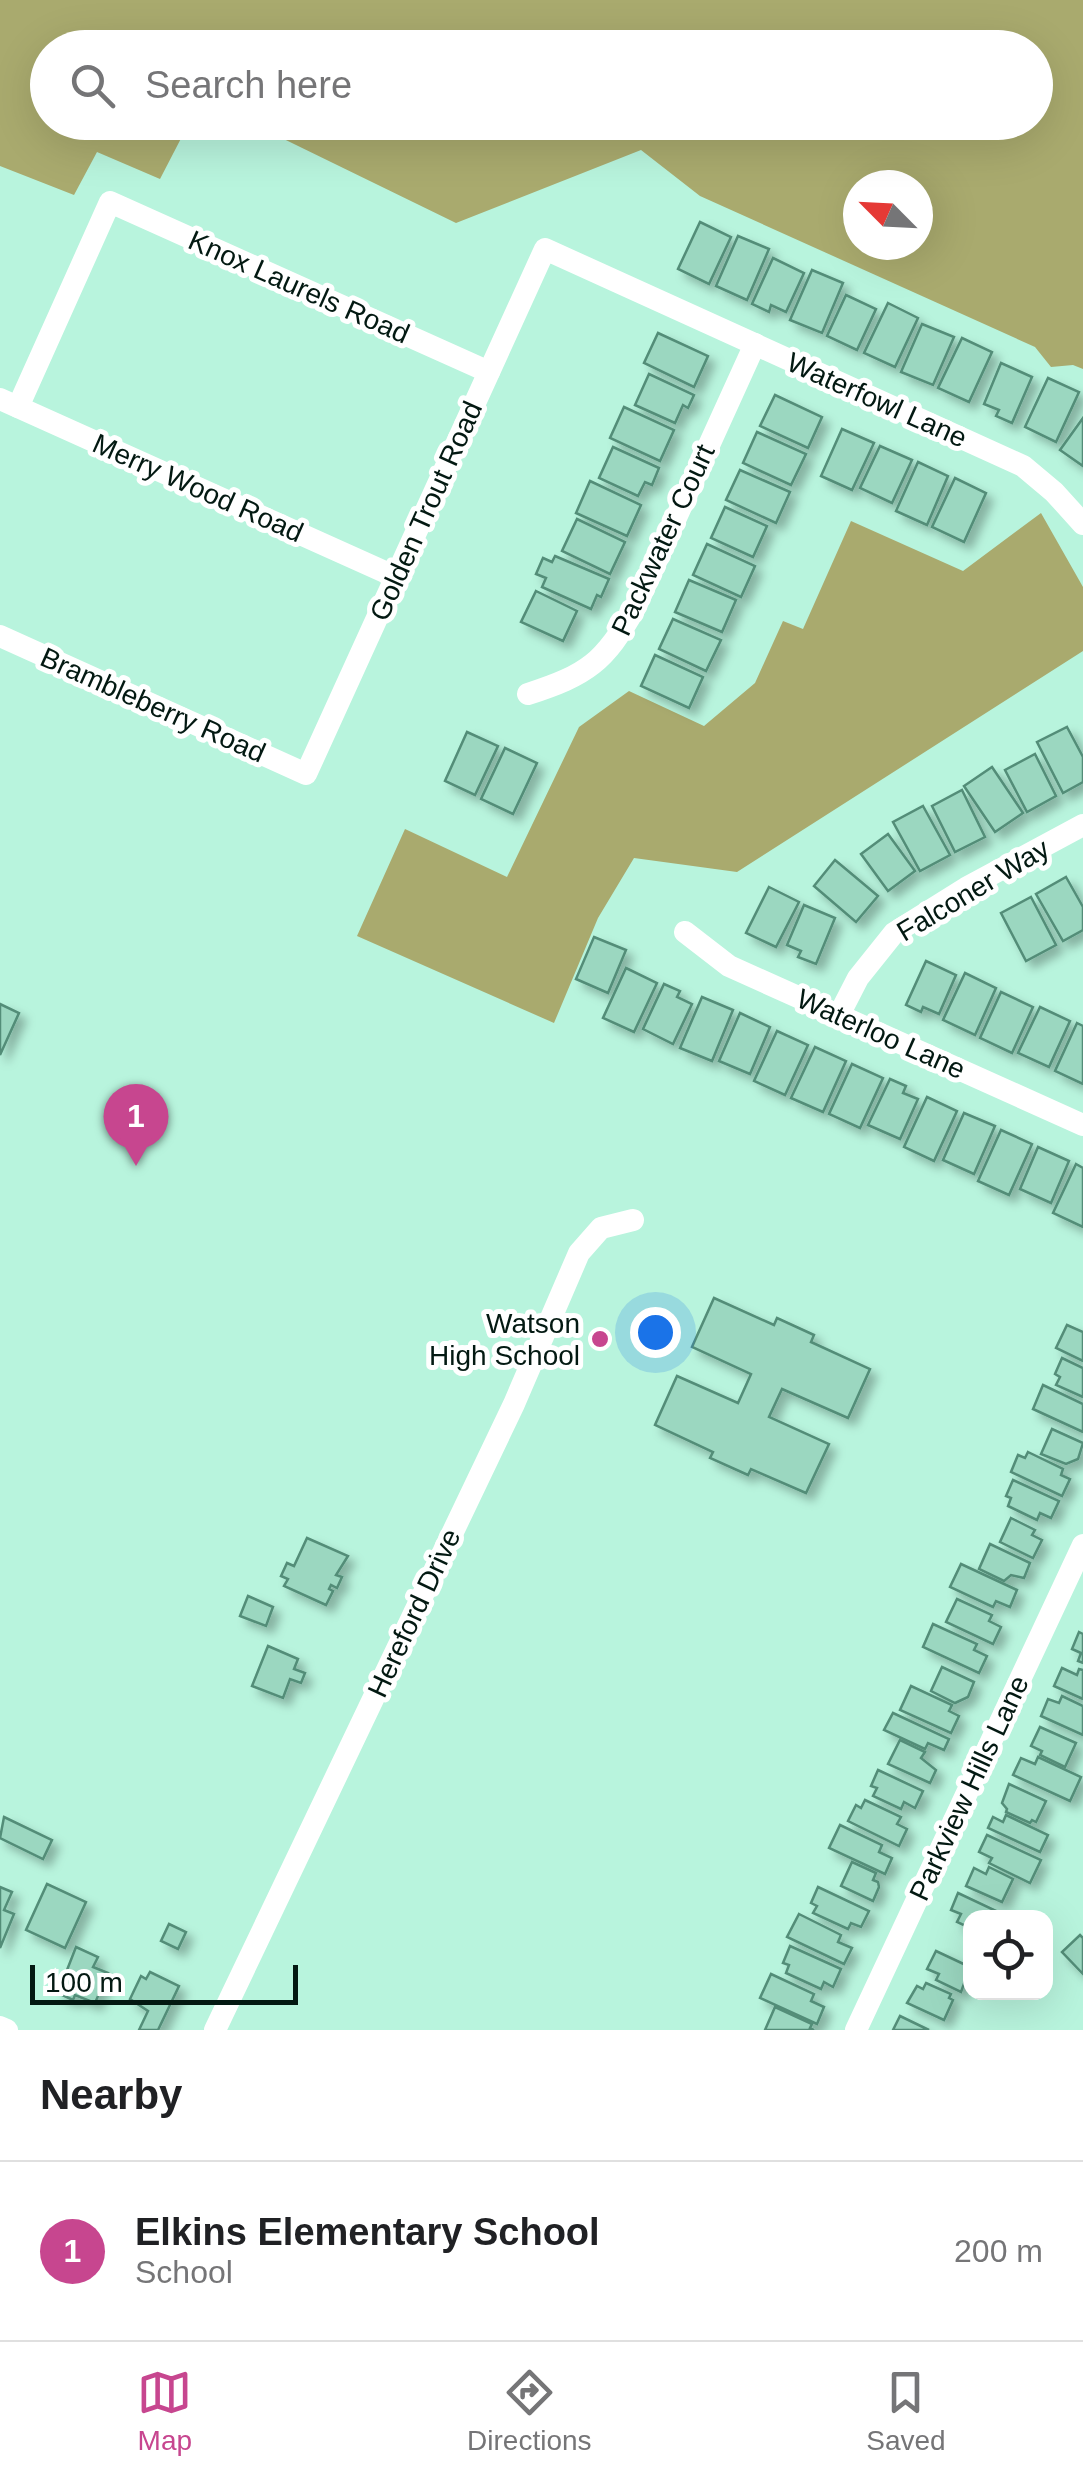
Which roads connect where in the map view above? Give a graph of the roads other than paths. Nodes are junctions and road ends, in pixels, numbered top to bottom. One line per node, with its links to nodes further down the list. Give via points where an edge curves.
1 (545, 249): 2 (street, Waterfowl Lane); 3 (street, Golden Trout Road)
2 (755, 344): 5 (street, Waterfowl Lane, via 1023,466); 8 (street, Packwater Court, via 614,644 569,681)
3 (489, 372): 4 (street, Knox Laurels Road, via 110,202); 6 (street, Golden Trout Road)
4 (9, 403): 6 (street, Merry Wood Road)
5 (1083, 524)
6 (396, 577): 9 (street, Golden Trout Road)
7 (0, 636): 9 (street, Brambleberry Road)
8 (528, 694)
9 (306, 774)
10 (1083, 824): 12 (street, Falconer Way, via 894,933 858,978)
11 (685, 932): 12 (street, Waterloo Lane, via 729,966)
12 (839, 1016): 13 (street, Waterloo Lane)
13 (1083, 1125)
14 (632, 1220): 16 (street, Hereford Drive, via 601,1228 579,1253 514,1404)
15 (1083, 1545): 17 (street, Parkview Hills Lane)
16 (215, 2030)
17 (856, 2030)

